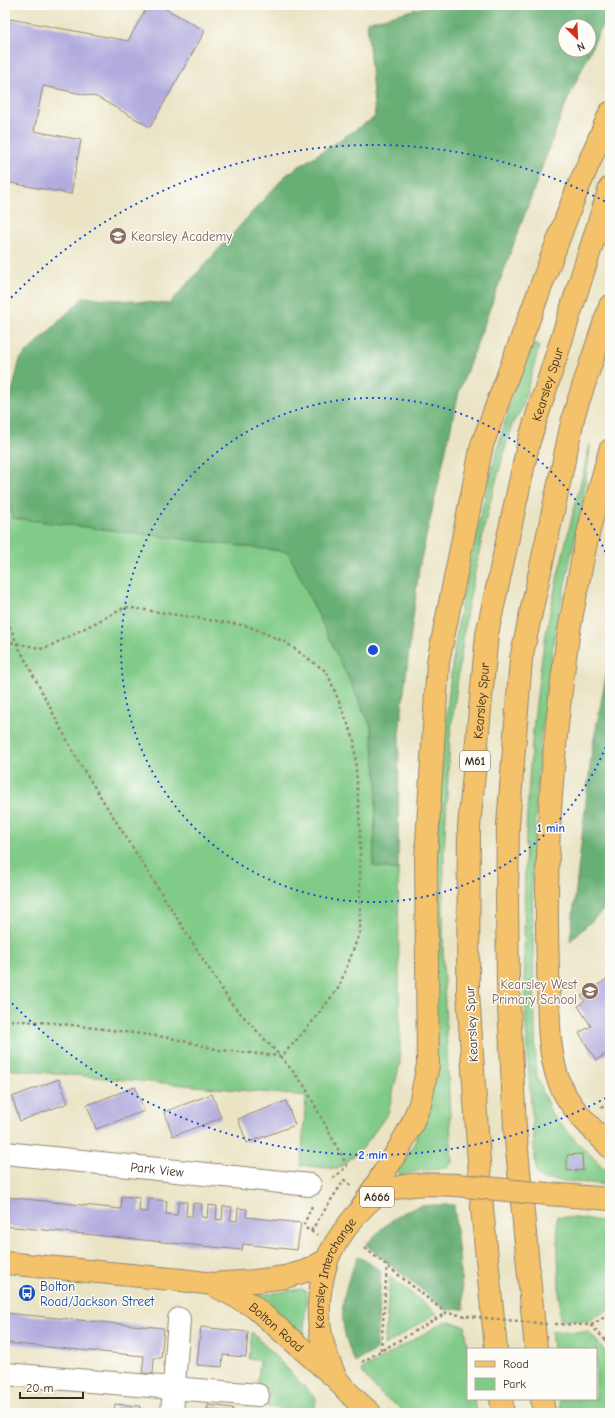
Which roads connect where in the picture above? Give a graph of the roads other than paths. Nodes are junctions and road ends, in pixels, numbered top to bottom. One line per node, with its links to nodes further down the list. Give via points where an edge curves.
1 (610, 113): 9 (main road, via 573,200 482,444 438,662 426,858 428,1065 420,1104 412,1124)
2 (610, 188): 14 (main road, Kearsley Spur / M61, via 529,441 487,642 469,827 468,992 482,1208)
3 (610, 306): 15 (main road, via 574,414 521,659 508,825 508,978 514,1129)
4 (610, 450): 5 (main road, via 584,550 564,664 555,742 547,940 554,1067 568,1100)
5 (610, 1147)
6 (5, 1153): 7 (street, Park View)
7 (320, 1182)
8 (610, 1199): 9 (main road, Kearsley Interchange / A666, bridge, via 422,1184 400,1186 381,1194)
9 (361, 1209): 10 (main road, Kearsley Interchange / A666, via 334,1245)
10 (327, 1260): 12 (main road, Bolton Road / A666, via 306,1271 285,1277); 17 (main road, Kearsley Interchange / A666, via 318,1303 319,1328 324,1352)
11 (5, 1263): 12 (main road, Bolton Road / A666)
12 (212, 1284): 17 (main road, Bolton Road / A666, via 253,1306)
13 (179, 1320): 18 (street)
14 (496, 1348)
15 (536, 1348)
16 (5, 1374): 18 (street)
17 (336, 1378): 23 (main road, Kearsley Interchange / A666)
18 (174, 1389): 19 (street); 22 (street)
19 (258, 1395)
20 (501, 1400): 24 (main road)
21 (542, 1400): 25 (main road)
22 (172, 1413)
23 (370, 1413)
24 (503, 1413)
25 (544, 1413)

